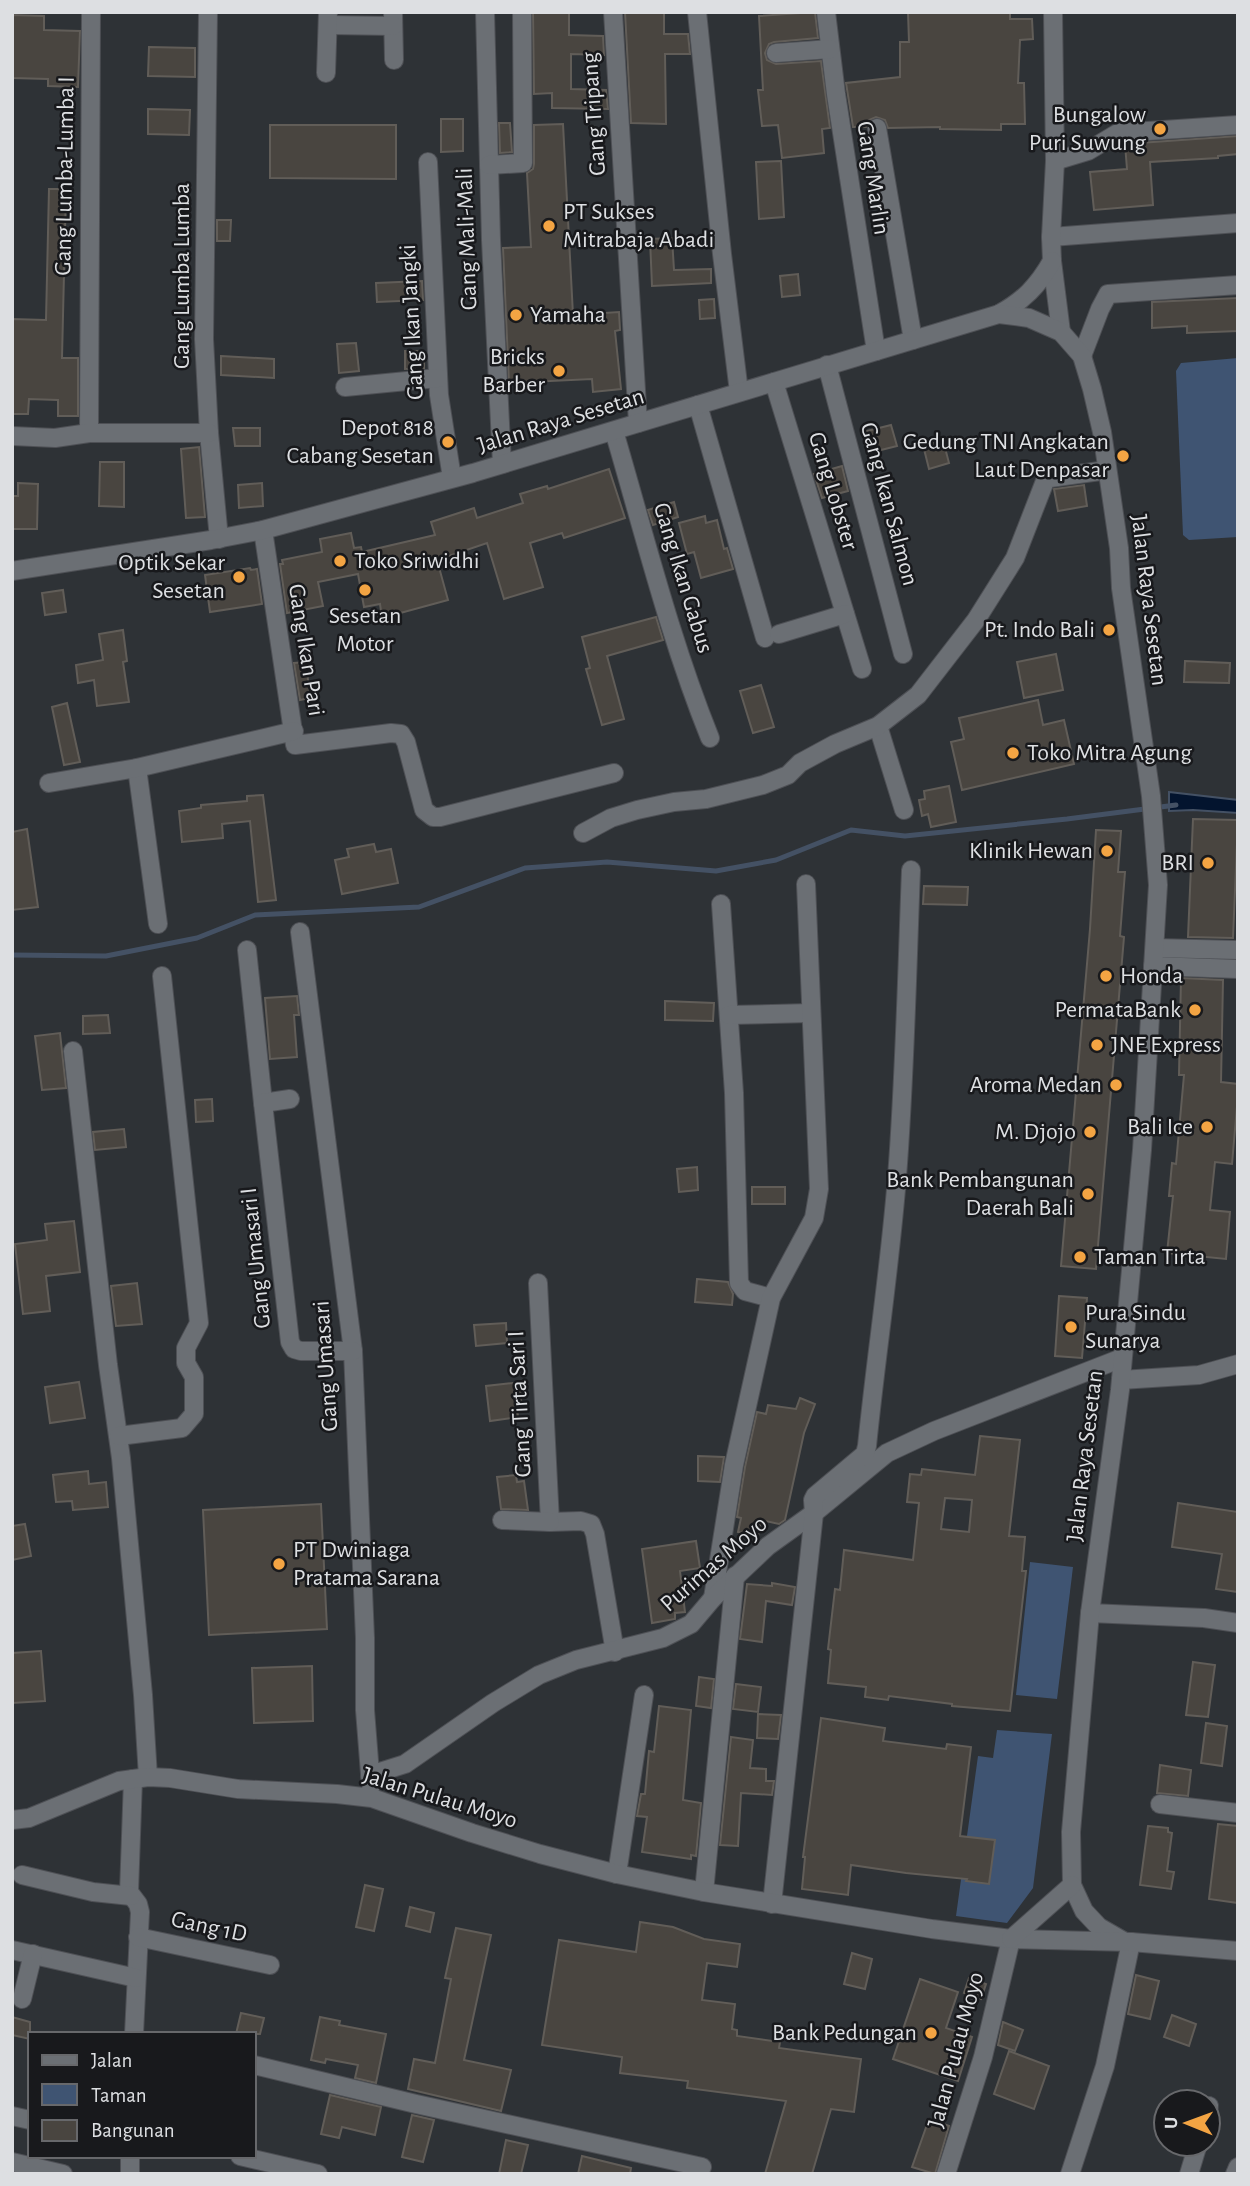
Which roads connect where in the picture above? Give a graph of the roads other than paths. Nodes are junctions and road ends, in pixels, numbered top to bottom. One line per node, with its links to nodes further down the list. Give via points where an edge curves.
1 (91, 12): 37 (street, Gang Lumba-Lumba I)
2 (208, 12): 38 (street, Gang Lumba Lumba, via 204,339)
3 (485, 12): 19 (street, Gang Mali-Mali)
4 (522, 12): 19 (street, via 523,163)
5 (613, 12): 35 (street, Gang Tripang)
6 (697, 12): 33 (street)
7 (827, 12): 11 (street, Gang Marlin)
8 (1053, 12): 17 (street)
9 (327, 19): 10 (street); 14 (street)
10 (393, 19): 13 (street)
11 (830, 49): 12 (street); 27 (street, Gang Marlin)
12 (776, 53)
13 (394, 60)
14 (326, 73)
15 (1238, 125): 17 (street, via 1118,133 1088,151)
16 (877, 128): 26 (street)
17 (1055, 161): 21 (street)
18 (428, 162): 30 (street, Gang Ikan Jangki)
19 (489, 165): 40 (street, Gang Mali-Mali)
20 (1238, 223): 21 (street)
21 (1051, 237): 22 (street)
22 (1052, 261): 24 (street, via 1026,297); 25 (street)
23 (1238, 285): 28 (street, via 1108,294)
24 (999, 314): 25 (street, Jalan Raya Sesetan, via 1029,318); 26 (street, Jalan Raya Sesetan)
25 (1061, 332): 28 (street, Jalan Raya Sesetan)
26 (913, 340): 27 (street, Jalan Raya Sesetan)
27 (876, 351): 29 (street, Jalan Raya Sesetan)
28 (1082, 356): 41 (street, Jalan Raya Sesetan, via 1100,421)
29 (827, 365): 31 (street, Jalan Raya Sesetan); 47 (street, Gang Ikan Salmon)
30 (438, 378): 32 (street); 42 (street, Gang Ikan Jangki)
31 (774, 382): 33 (street, Jalan Raya Sesetan); 46 (street, Gang Lobster)
32 (345, 387)
33 (739, 391): 34 (street, Jalan Raya Sesetan)
34 (698, 405): 35 (street, Jalan Raya Sesetan); 46 (street, via 772,636)
35 (638, 423): 36 (street, Jalan Raya Sesetan)
36 (614, 430): 40 (street, Jalan Raya Sesetan); 51 (street, Gang Ikan Gabus, via 668,617)
37 (89, 433): 38 (street); 39 (street, via 55,438)
38 (209, 433): 44 (street, Gang Lumba Lumba)
39 (12, 436)
40 (502, 464): 42 (street, Jalan Raya Sesetan)
41 (1107, 470): 49 (street, via 1045,481 1016,558 976,620 918,695); 64 (street, Jalan Raya Sesetan, via 1151,796 1158,885)
42 (453, 478): 43 (street, Jalan Raya Sesetan)
43 (263, 530): 44 (street, Jalan Raya Sesetan); 50 (street, Gang Ikan Pari)
44 (219, 539): 45 (street, Jalan Raya Sesetan)
45 (12, 571)
46 (845, 614): 48 (street, Gang Lobster)
47 (903, 654)
48 (862, 669)
49 (877, 726): 55 (street); 56 (street, via 764,785 636,810)
50 (294, 731): 52 (street); 53 (street, Gang Ikan Pari, via 295,745 401,734 424,810 433,817)
51 (710, 738)
52 (138, 768): 54 (street); 60 (street)
53 (614, 773)
54 (50, 783)
55 (904, 810)
56 (583, 833)
57 (911, 870): 79 (street, via 897,1180 867,1446 864,1454 815,1496)
58 (806, 884): 67 (street)
59 (721, 904): 68 (street)
60 (158, 924)
61 (300, 932): 74 (street, Gang Umasari)
62 (247, 950): 71 (street, Gang Umasari I)
63 (1238, 950): 64 (street)
64 (1154, 957): 65 (street); 75 (street, Jalan Raya Sesetan)
65 (1238, 969)
66 (162, 976): 78 (street, via 199,1323 186,1349 186,1363 194,1377 194,1414 182,1429)
67 (811, 1013): 68 (street); 73 (street, via 819,1189 803,1242)
68 (729, 1015): 73 (street, via 739,1283 745,1291)
69 (73, 1052): 78 (street)
70 (290, 1099): 71 (street)
71 (263, 1103): 74 (street, Gang Umasari I, via 290,1342 301,1351)
72 (538, 1283): 81 (street, Gang Tirta Sari I)
73 (771, 1298): 83 (street, via 734,1465)
74 (352, 1351): 88 (street, Gang Umasari)
75 (1122, 1359): 77 (street, Jalan Raya Sesetan); 79 (street, Purimas Moyo, via 887,1453)
76 (1238, 1364): 77 (street, via 1199,1375)
77 (1121, 1380): 84 (street, Jalan Raya Sesetan)
78 (118, 1436): 89 (street, via 143,1695)
79 (814, 1513): 82 (street, Purimas Moyo); 99 (street)
80 (502, 1520): 81 (street)
81 (550, 1522): 86 (street, via 591,1524)
82 (735, 1576): 83 (street, Purimas Moyo); 97 (street)
83 (713, 1598): 86 (street, Purimas Moyo, via 691,1624 676,1633)
84 (1090, 1613): 85 (street); 96 (street, Jalan Raya Sesetan, via 1071,1832)
85 (1238, 1623)
86 (615, 1652): 88 (street, Purimas Moyo, via 538,1675 405,1764)
87 (644, 1695): 94 (street)
88 (370, 1775): 90 (street, Gang Umasari)
89 (136, 1788): 90 (street, Jalan Pulau Moyo, via 170,1778 238,1789); 93 (street, Jalan Pulau Moyo, via 119,1781); 98 (street)
90 (372, 1798): 94 (street, Jalan Pulau Moyo, via 527,1850)
91 (1160, 1804): 92 (street)
92 (1238, 1813)
93 (12, 1821)
94 (617, 1874): 97 (street, Jalan Pulau Moyo)
95 (22, 1875): 98 (street)
96 (1072, 1885): 101 (street); 102 (street, Jalan Raya Sesetan, via 1084,1911 1099,1927)
97 (704, 1892): 99 (street, Jalan Pulau Moyo)
98 (131, 1896): 100 (street, via 139,1909)
99 (772, 1904): 101 (street, Jalan Pulau Moyo)
100 (138, 1937): 106 (street, Gang 1D); 107 (street)
101 (1011, 1939): 102 (street, Jalan Pulau Moyo); 117 (street, Jalan Pulau Moyo, via 983,2057)
102 (1128, 1942): 104 (street, Jalan Pulau Moyo); 118 (street, via 1105,2066)
103 (12, 1950): 105 (street)
104 (1238, 1951)
105 (33, 1954): 107 (street); 108 (street)
106 (270, 1965)
107 (136, 1978): 109 (street)
108 (22, 1999)
109 (134, 2032)
110 (256, 2065): 113 (street)
111 (249, 2158): 116 (street)
112 (12, 2162): 115 (street)
113 (702, 2167)
114 (1238, 2167): 119 (street)
115 (63, 2174)
116 (318, 2174)
117 (946, 2174)
118 (1070, 2174)
119 (1235, 2174)

